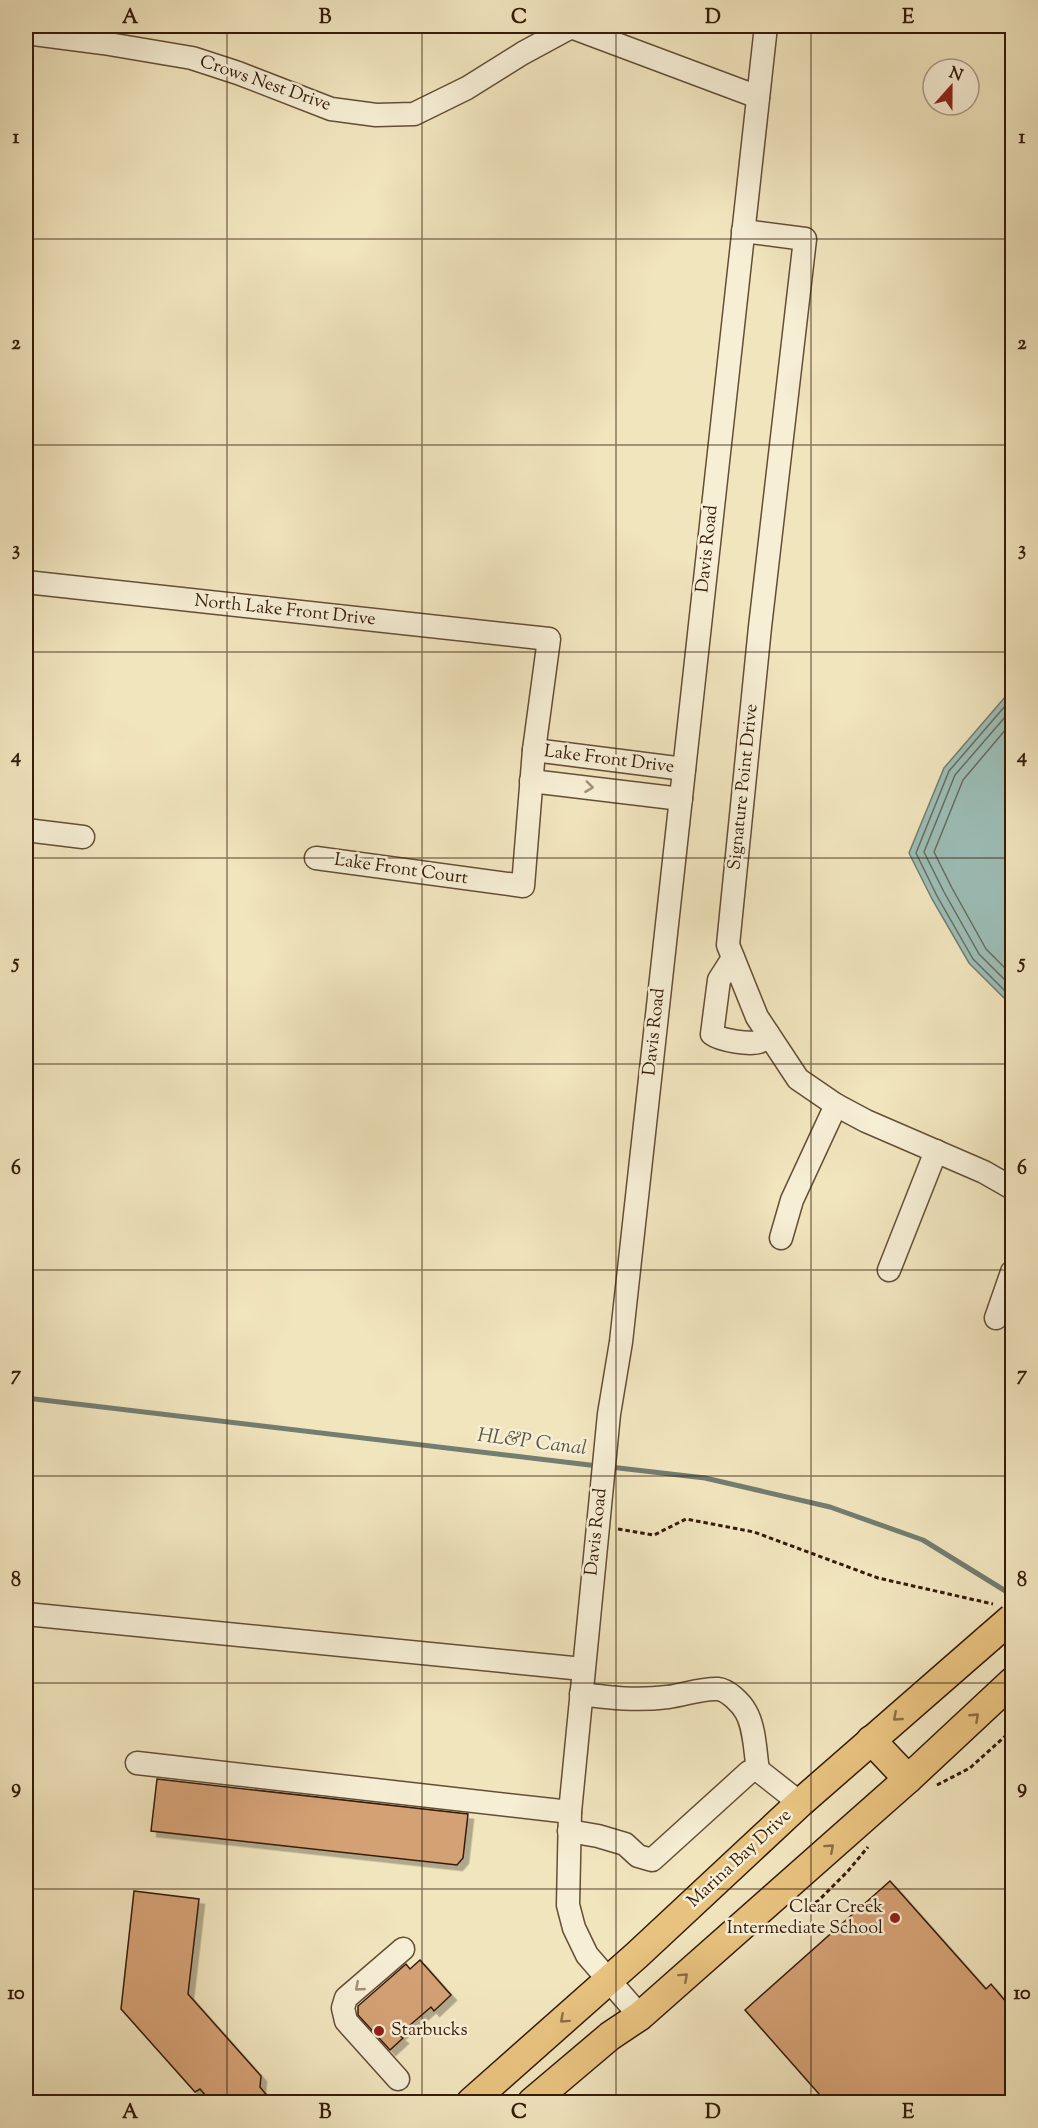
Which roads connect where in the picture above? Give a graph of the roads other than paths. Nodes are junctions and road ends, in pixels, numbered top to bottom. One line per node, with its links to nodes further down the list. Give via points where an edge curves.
1 (766, 26): 3 (street, Davis Road)
2 (26, 33): 3 (street, Crows Nest Drive, via 192,58 331,109 376,115 414,114 571,27)
3 (758, 97): 4 (street, Davis Road)
4 (743, 231): 8 (street, Davis Road); 14 (street, Signature Point Drive, via 805,239 728,945)
5 (26, 582): 6 (street, North Lake Front Drive)
6 (544, 639): 7 (street, Lake Front Drive, via 549,639)
7 (534, 750): 8 (street, Lake Front Drive); 9 (street, Lake Front Drive)
8 (684, 769): 10 (street, Davis Road)
9 (531, 781): 10 (street, Lake Front Drive, one-way to 10); 13 (street, Lake Front Court, via 523,886)
10 (681, 798): 25 (street, Davis Road, via 621,1342 609,1414 605,1527)
11 (26, 830): 12 (street)
12 (83, 837)
13 (316, 858)
14 (733, 958): 15 (street, Signature Point Drive); 15 (street, via 719,980 712,1034 718,1039 754,1044)
15 (768, 1034): 16 (street, Signature Point Drive, via 798,1079)
16 (836, 1105): 17 (street, Signature Point Drive); 19 (street, via 792,1200)
17 (936, 1151): 18 (street, Signature Point Drive); 20 (street)
18 (1012, 1188)
19 (781, 1238)
20 (888, 1270)
21 (1012, 1272): 22 (street)
22 (996, 1318)
23 (1003, 1611): 28 (main road, Marina Bay Drive, one-way to 28, bridge, via 989,1638)
24 (26, 1614): 25 (street)
25 (583, 1669): 27 (street, Davis Road)
26 (1012, 1682): 31 (main road, one-way to 26)
27 (581, 1694): 30 (street, via 630,1700 720,1689 746,1712); 33 (street, Davis Road)
28 (871, 1740): 31 (main road); 32 (main road, Marina Bay Drive)
29 (136, 1763): 33 (street)
30 (758, 1770): 32 (street); 33 (street, via 748,1772 652,1860)
31 (908, 1779): 36 (main road, one-way to 31)
32 (800, 1803): 35 (main road, Marina Bay Drive)
33 (569, 1821): 35 (street, Davis Road, via 568,1905 587,1955)
34 (403, 1949): 37 (street, one-way to 37, via 346,1998 343,2008 346,2021)
35 (607, 1980): 36 (street, Davis Road); 38 (main road, Marina Bay Drive, one-way to 38)
36 (640, 2016): 39 (main road)
37 (398, 2079)
38 (471, 2103)
39 (532, 2103)

